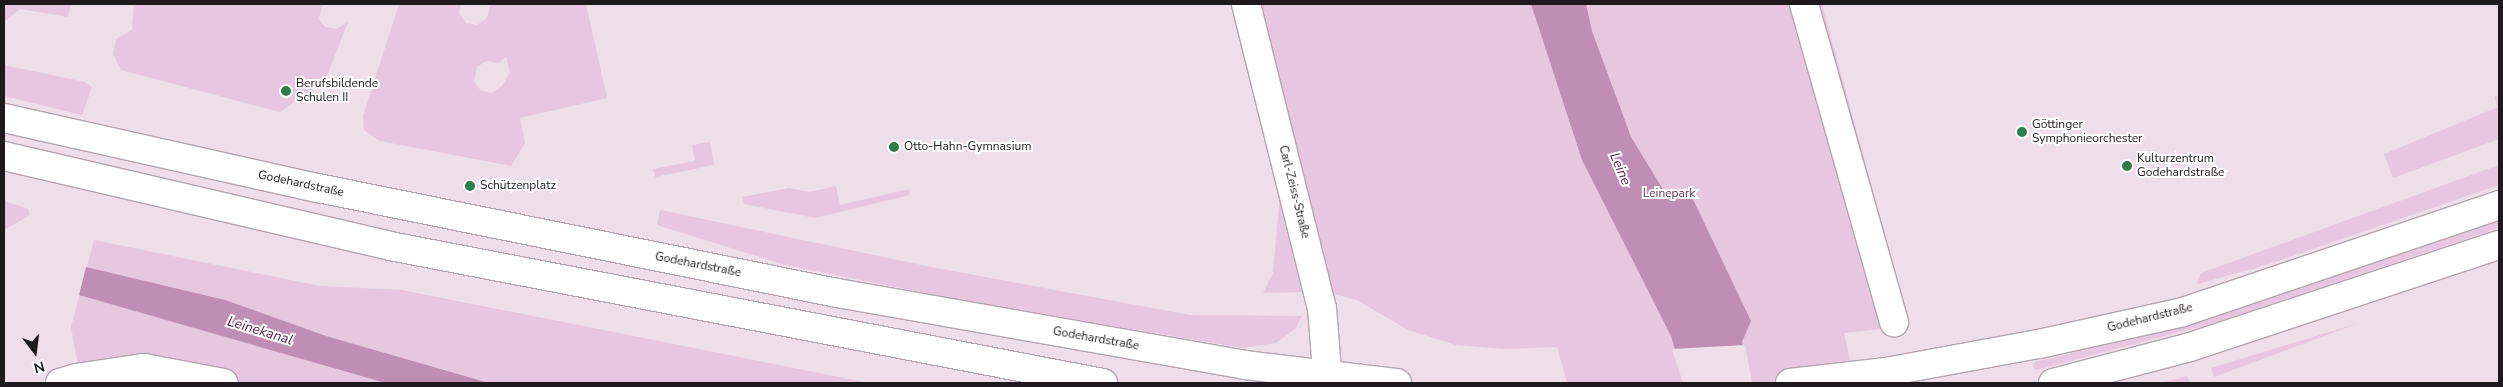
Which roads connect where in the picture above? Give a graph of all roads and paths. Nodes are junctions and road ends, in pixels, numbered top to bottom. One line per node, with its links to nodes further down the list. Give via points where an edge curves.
1 (1246, 4): 10 (street, Carl-Zeiss-Straße, via 1322,308)
2 (1804, 4): 9 (street)
3 (4, 118): 10 (street, Godehardstraße, via 318,188 837,293)
4 (4, 156): 5 (street)
5 (34, 163): 6 (street); 13 (street, via 390,246)
6 (4, 178)
7 (2499, 205): 15 (street, Godehardstraße, via 2183,312 2039,344 1886,372)
8 (2499, 245): 16 (street, via 2190,347)
9 (1894, 323)
10 (1328, 380): 14 (street, Godehardstraße)
11 (60, 383): 12 (street, via 144,368)
12 (224, 383)
13 (1103, 383)
14 (1397, 383)
15 (1790, 383)
16 (2053, 383)

